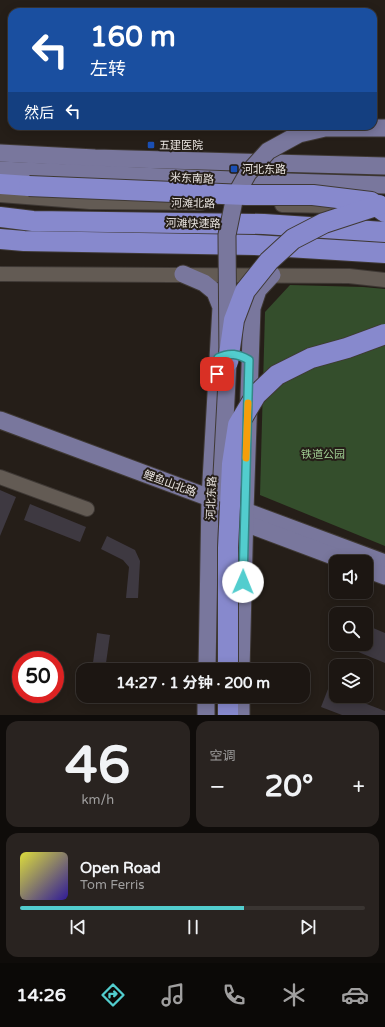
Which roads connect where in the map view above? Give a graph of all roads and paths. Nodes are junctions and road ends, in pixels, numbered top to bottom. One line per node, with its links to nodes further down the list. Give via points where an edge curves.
1 (316, 130): 22 (main road, bridge, via 299,134 268,151 248,173 235,196 227,235)
2 (0, 153): 4 (main road, 米东南路)
3 (385, 164): 4 (main road, 米东南路)
4 (338, 165): 7 (street)
5 (0, 170): 7 (main road, 米东南路)
6 (0, 184): 12 (highway, bridge, via 246,195 314,195 371,202)
7 (338, 184): 8 (main road, 米东南路); 11 (street)
8 (385, 185)
9 (0, 195): 11 (street, 河滩北路, via 90,202)
10 (385, 204): 22 (highway, bridge, via 324,223 293,239 269,261 245,291)
11 (337, 206): 12 (street, 河滩北路)
12 (385, 212)
13 (0, 217): 14 (highway, 河滩快速路, via 33,221 264,224)
14 (385, 232)
15 (0, 239): 16 (highway, 河滩快速路, via 24,242 255,245)
16 (385, 253)
17 (0, 274): 18 (street)
18 (183, 274): 19 (street); 22 (main road, 河北东路, via 204,283 215,292 221,307)
19 (272, 275): 20 (street, via 349,276); 23 (main road, via 258,290 252,308)
20 (385, 280)
21 (385, 334): 36 (highway, bridge, via 311,358 277,375 256,395 238,425 231,472)
22 (223, 360): 23 (main road, via 231,354); 27 (main road, 河北东路); 35 (main road, bridge)
23 (249, 360): 29 (main road)
24 (0, 420): 27 (main road, 鲤鱼山北路)
25 (0, 431): 27 (main road, 鲤鱼山北路)
26 (0, 477): 28 (street)
27 (210, 504): 29 (main road, 鲤鱼山北路); 34 (main road, 河北东路)
28 (87, 509)
29 (245, 517): 30 (main road, 鲤鱼山北路); 31 (main road, 鲤鱼山北路); 37 (main road)
30 (332, 555)
31 (385, 563)
32 (373, 572): 33 (main road)
33 (385, 576)
34 (207, 663)
35 (219, 663)
36 (228, 663)
37 (242, 663)
38 (206, 703): 42 (main road)
39 (218, 703): 43 (main road)
40 (228, 703): 44 (highway)
41 (241, 703): 45 (main road)
42 (206, 715)
43 (218, 715)
44 (228, 715)
45 (241, 715)

